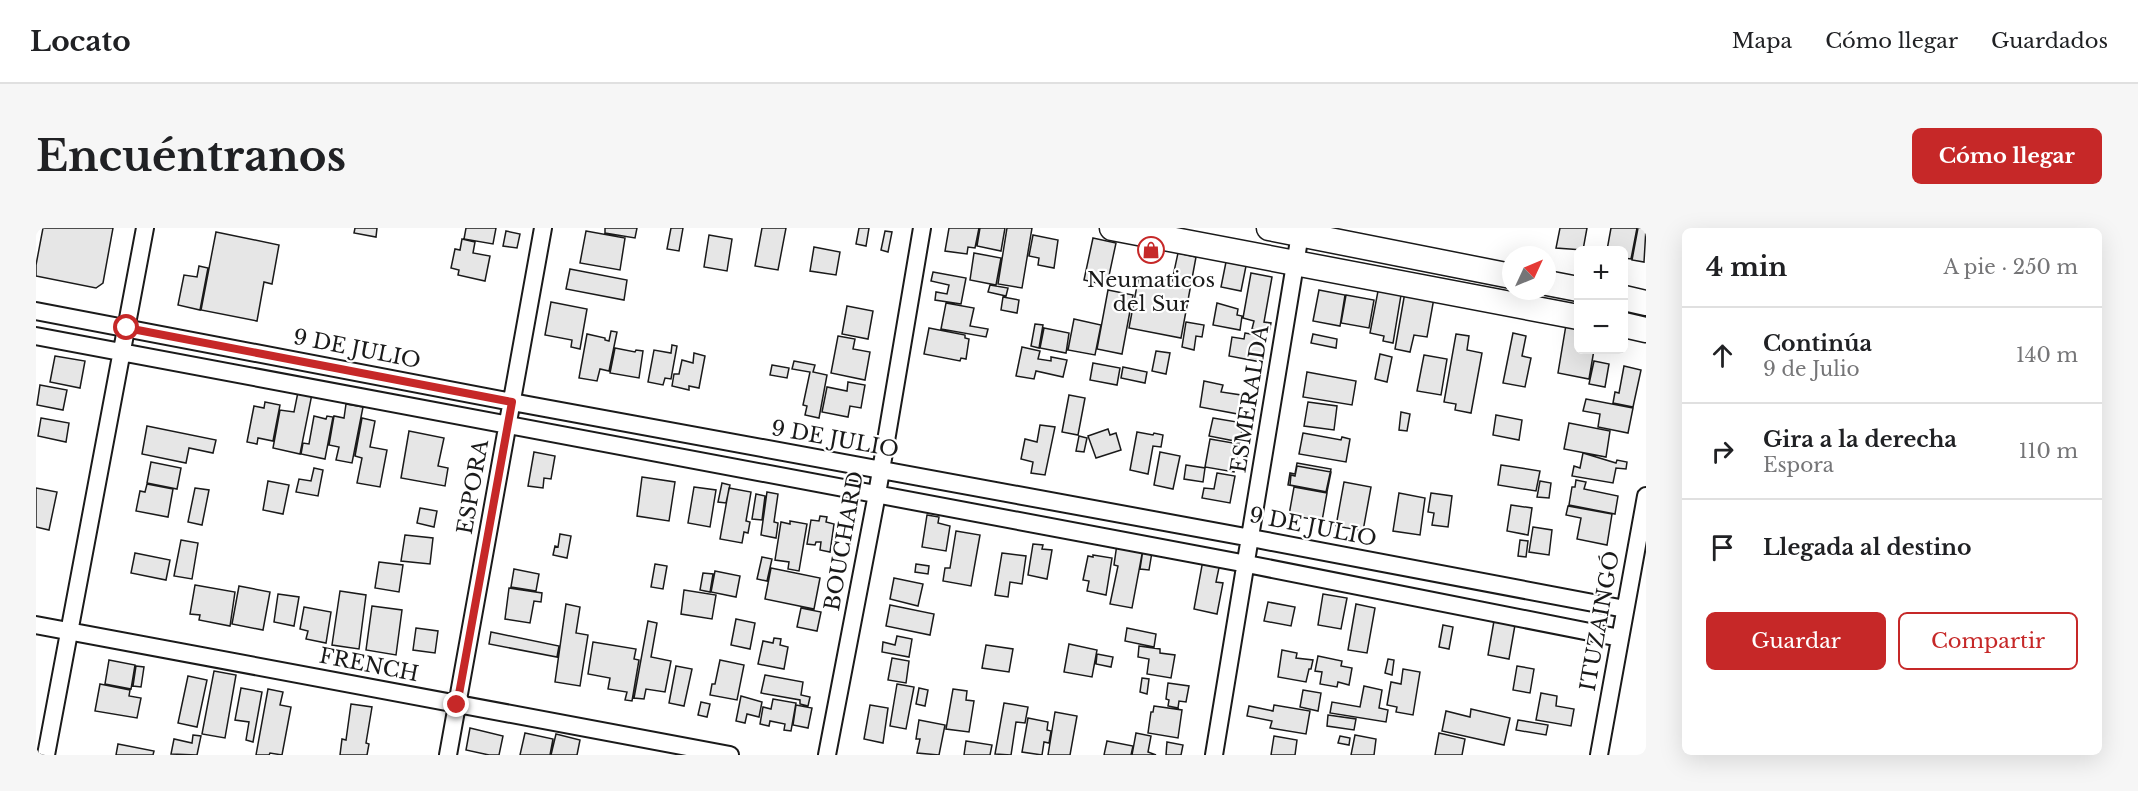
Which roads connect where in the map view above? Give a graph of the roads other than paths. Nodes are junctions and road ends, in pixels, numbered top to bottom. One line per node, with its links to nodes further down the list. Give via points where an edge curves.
1 (145, 228): 16 (street)
2 (543, 228): 20 (street, ESPORA)
3 (922, 228): 22 (street, BOUCHARD)
4 (1112, 228): 7 (main road)
5 (1269, 228): 6 (main road)
6 (1301, 231): 7 (street, ESMERALDA); 8 (main road)
7 (1295, 263): 14 (main road); 25 (street, ESMERALDA)
8 (1502, 274)
9 (1556, 285): 10 (main road)
10 (1574, 289)
11 (1628, 299): 12 (main road)
12 (1646, 303)
13 (36, 311): 16 (street, 9 DE JULIO)
14 (1574, 316)
15 (1628, 326): 17 (main road)
16 (127, 328): 19 (street); 20 (street, 9 DE JULIO)
17 (1646, 330)
18 (36, 336): 19 (street)
19 (122, 351): 21 (street); 29 (street)
20 (512, 402): 21 (street, ESPORA); 22 (street, 9 DE JULIO)
21 (507, 424): 23 (street); 31 (street, ESPORA)
22 (879, 470): 23 (street, BOUCHARD); 25 (street, 9 DE JULIO)
23 (877, 494): 26 (street); 35 (street, BOUCHARD)
24 (1646, 496): 27 (street, ITUZAINGÓ)
25 (1251, 538): 26 (street, ESMERALDA); 27 (street, 9 DE JULIO)
26 (1247, 564): 30 (street); 36 (street, ESMERALDA)
27 (1625, 609): 30 (street, ITUZAINGÓ)
28 (36, 625): 29 (street, FRENCH)
29 (71, 631): 31 (street, FRENCH); 32 (street)
30 (1620, 638): 37 (street, ITUZAINGÓ)
31 (457, 705): 33 (street, ESPORA); 34 (street, FRENCH)
32 (46, 755)
33 (448, 755)
34 (730, 755)
35 (827, 755)
36 (1214, 755)
37 (1599, 755)

